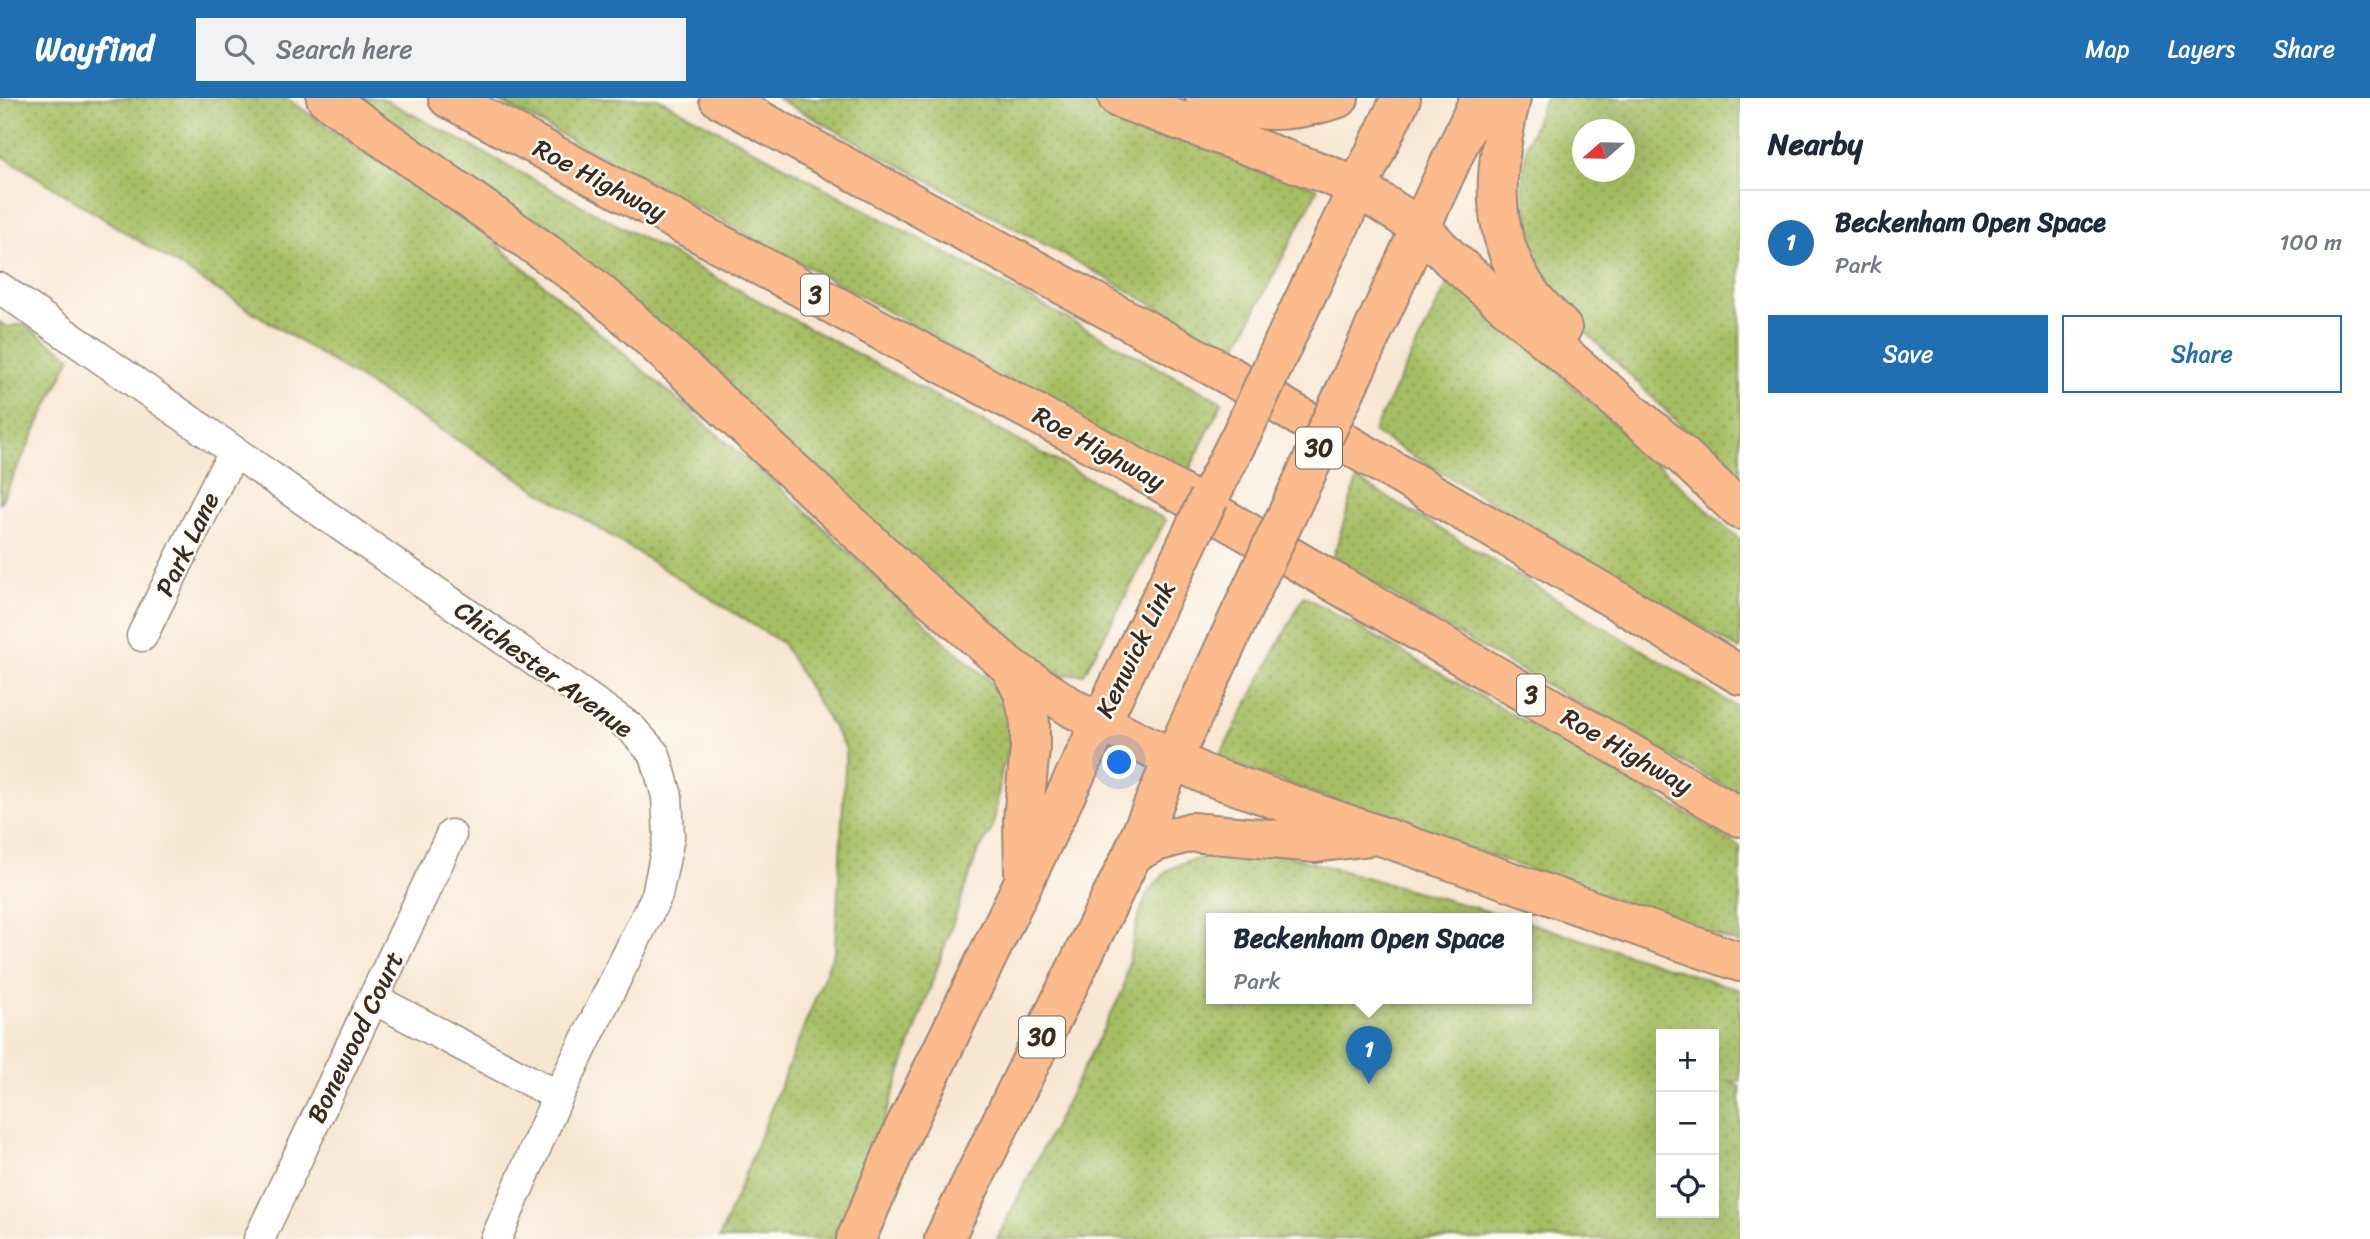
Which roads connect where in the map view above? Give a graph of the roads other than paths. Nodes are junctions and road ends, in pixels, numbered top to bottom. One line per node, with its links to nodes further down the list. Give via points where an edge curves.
1 (326, 98): 17 (highway, via 580,277 621,311)
2 (448, 98): 21 (highway, Roe Highway / 3, via 1126,462)
3 (719, 98): 18 (highway, via 1235,379)
4 (1118, 98): 10 (highway)
5 (1205, 98): 6 (highway, via 1244,109 1280,112)
6 (1339, 98)
7 (1401, 98): 10 (highway, Kenwick Link)
8 (1480, 98): 11 (highway, 30)
9 (1511, 98): 14 (highway, via 1496,190 1500,223 1518,275 1533,298)
10 (1358, 188): 11 (highway); 19 (highway, Kenwick Link, bridge)
11 (1421, 228): 14 (highway, via 1451,259); 20 (highway, 30, bridge)
12 (0, 288): 13 (street, Chichester Avenue)
13 (235, 453): 16 (street, Park Lane); 28 (street, Chichester Avenue, via 631,728 655,755 667,796 669,837 657,895)
14 (1683, 456): 15 (highway)
15 (1740, 510)
16 (142, 636)
17 (1010, 667): 19 (highway); 25 (highway, via 1023,692 1030,722)
18 (1740, 675)
19 (1099, 722): 20 (highway); 25 (highway, Kenwick Link)
20 (1173, 760): 23 (highway); 24 (highway, 30)
21 (1740, 817)
22 (451, 835): 27 (street, Bonewood Court)
23 (1380, 835): 24 (highway, via 1315,843 1191,832); 26 (highway)
24 (1133, 853): 32 (highway, 30)
25 (1024, 879): 31 (highway, Kenwick Link)
26 (1740, 962)
27 (374, 999): 28 (street); 29 (street, Bonewood Court)
28 (558, 1096): 30 (street, Chichester Avenue)
29 (259, 1239)
30 (496, 1239)
31 (856, 1239)
32 (944, 1239)

